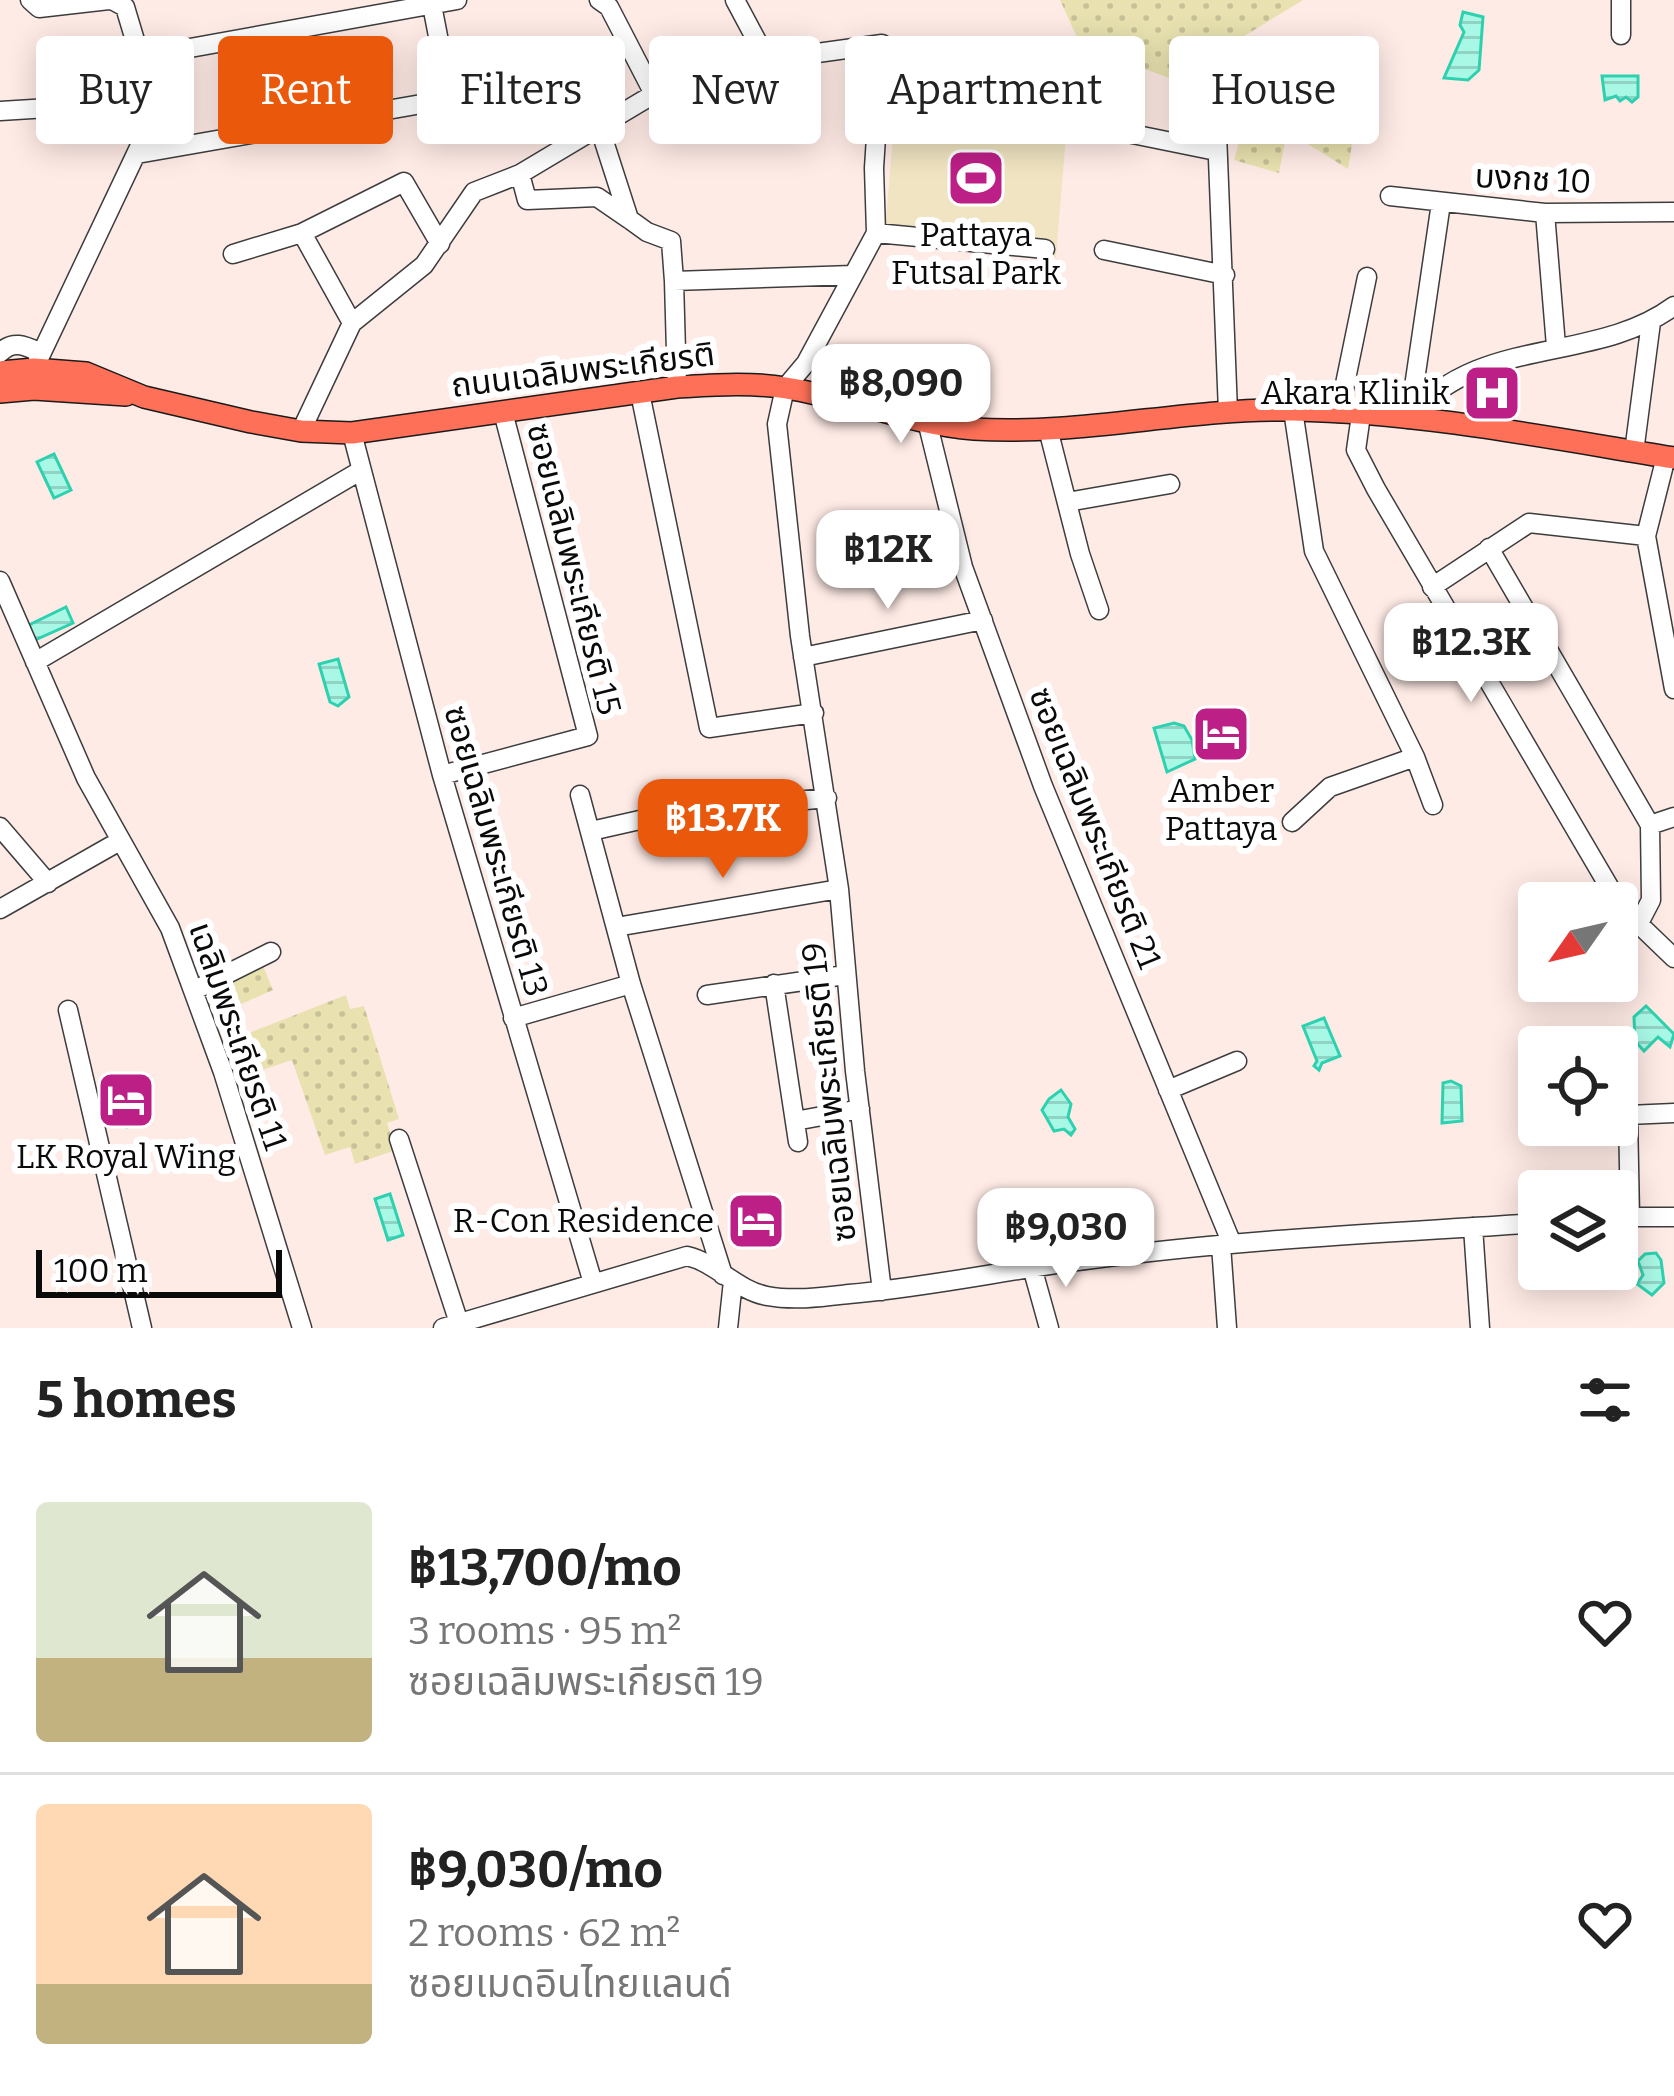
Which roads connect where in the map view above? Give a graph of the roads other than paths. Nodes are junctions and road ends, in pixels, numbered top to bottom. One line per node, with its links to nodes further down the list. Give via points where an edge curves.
1 (30, 0): 2 (street, via 39,8)
2 (116, 0): 9 (street)
3 (457, 0): 7 (street)
4 (599, 0): 14 (street)
5 (735, 0): 11 (street)
6 (1621, 0): 8 (street)
7 (431, 2): 10 (street); 12 (street)
8 (1622, 34)
9 (131, 36)
10 (438, 36)
11 (754, 36)
12 (194, 47)
13 (821, 52): 32 (street, via 882,44)
14 (649, 85)
15 (417, 104): 24 (street)
16 (36, 109): 17 (street)
17 (0, 111)
18 (1145, 137): 23 (street)
19 (141, 144): 24 (street)
20 (570, 144): 25 (street)
21 (605, 144): 30 (street)
22 (1216, 144): 23 (street)
23 (1216, 151): 38 (street)
24 (136, 154): 45 (street)
25 (520, 174): 30 (street, via 526,200 597,197); 33 (street, via 474,192)
26 (1390, 196): 27 (street, บงกช 10)
27 (1441, 203): 29 (street, บงกช 10); 55 (street)
28 (1674, 212): 29 (street, บงกช 10)
29 (1545, 213): 44 (street)
30 (629, 219): 40 (street, via 671,242)
31 (302, 233): 33 (street, via 404,182); 36 (street); 43 (street)
32 (876, 233): 34 (street); 37 (street)
33 (440, 244): 43 (street)
34 (1045, 249)
35 (1104, 250): 38 (street)
36 (233, 254)
37 (853, 275): 40 (street); 48 (street)
38 (1225, 275): 53 (street)
39 (1367, 277): 54 (street)
40 (674, 281): 47 (street)
41 (1674, 306): 42 (street)
42 (1651, 322): 44 (street); 60 (street)
43 (352, 323): 58 (street)
44 (1556, 346): 55 (street, via 1451,381)
45 (37, 361): 46 (main road, ถนนเฉลิมพระเกียรติ); 50 (main road, ถนนเฉลิมพระเกียรติ)
46 (1, 370): 50 (main road, ถนนเฉลิมพระเกียรติ, via 34,389)
47 (677, 387): 48 (main road, ถนนเฉลิมพระเกียรติ); 49 (main road, ถนนเฉลิมพระเกียรติ)
48 (785, 388): 56 (main road, ถนนเฉลิมพระเกียรติ); 72 (street, ซอยเฉลิมพระเกียรติ 19, via 777,424)
49 (640, 393): 52 (main road, ถนนเฉลิมพระเกียรติ); 75 (street, via 709,728)
50 (144, 397): 58 (main road, ถนนเฉลิมพระเกียรติ)
51 (1293, 410): 53 (main road, ถนนเฉลิมพระเกียรติ); 54 (main road, ถนนเฉลิมพระเกียรติ); 76 (street, via 1314,550)
52 (503, 412): 59 (main road, ถนนเฉลิมพระเกียรติ); 77 (street, ซอยเฉลิมพระเกียรติ 15, via 588,736)
53 (1228, 412): 57 (main road, ถนนเฉลิมพระเกียรติ)
54 (1350, 414): 55 (main road, ถนนเฉลิมพระเกียรติ); 68 (street, via 1356,450)
55 (1409, 419): 60 (main road, ถนนเฉลิมพระเกียรติ)
56 (928, 424): 57 (main road, ถนนเฉลิมพระเกียรติ); 71 (street, ซอยเฉลิมพระเกียรติ 21)
57 (1048, 429): 64 (street)
58 (302, 431): 59 (main road, ถนนเฉลิมพระเกียรติ)
59 (352, 433): 62 (street, ซอยเฉลิมพระเกียรติ 13)
60 (1634, 452): 61 (main road, ถนนเฉลิมพระเกียรติ)
61 (1670, 458): 65 (street)
62 (360, 471): 73 (street); 77 (street, ซอยเฉลิมพระเกียรติ 13)
63 (1170, 484): 64 (street)
64 (1067, 502): 69 (street)
65 (1646, 536): 66 (street, via 1527,516); 70 (street)
66 (1490, 548): 68 (street); 83 (street)
67 (0, 581): 73 (street, เฉลิมพระเกียรติ 11)
68 (1432, 586): 87 (street)
69 (1100, 610)
70 (1667, 614): 74 (street)
71 (983, 620): 72 (street); 103 (street, ซอยเฉลิมพระเกียรติ 21)
72 (803, 657): 75 (street, ซอยเฉลิมพระเกียรติ 19)
73 (34, 662): 86 (street, เฉลิมพระเกียรติ 11)
74 (1674, 689)
75 (814, 713): 79 (street, ซอยเฉลิมพระเกียรติ 19)
76 (1415, 757): 80 (street); 82 (street, via 1330,788)
77 (442, 775): 101 (street, ซอยเฉลิมพระเกียรติ 13)
78 (580, 795): 85 (street)
79 (826, 798): 85 (street, via 671,813); 89 (street, ซอยเฉลิมพระเกียรติ 19)
80 (1433, 805)
81 (1674, 817): 83 (street)
82 (1292, 822)
83 (1650, 825): 91 (street, via 1651,900)
84 (0, 827): 88 (street)
85 (591, 831): 92 (street)
86 (118, 842): 88 (street); 98 (street, เฉลิมพระเกียรติ 11, via 170,928)
87 (1606, 882)
88 (48, 883): 90 (street)
89 (838, 889): 92 (street); 95 (street, ซอยเฉลิมพระเกียรติ 19)
90 (0, 909)
91 (1638, 925): 94 (street)
92 (616, 927): 96 (street)
93 (271, 952): 98 (street)
94 (1674, 958)
95 (845, 975): 97 (street); 104 (street, ซอยเฉลิมพระเกียรติ 19)
96 (631, 984): 101 (street); 116 (street)
97 (773, 984): 99 (street); 106 (street)
98 (195, 990): 121 (street, เฉลิมพระเกียรติ 11)
99 (706, 995)
100 (68, 1010): 120 (street)
101 (513, 1018): 117 (street, ซอยเฉลิมพระเกียรติ 13)
102 (1238, 1061): 103 (street)
103 (1168, 1090): 114 (street, ซอยเฉลิมพระเกียรติ 21)
104 (860, 1109): 106 (street); 118 (street, ซอยเฉลิมพระเกียรติ 19)
105 (1674, 1113): 109 (street, via 1628,1114)
106 (795, 1120): 108 (street)
107 (399, 1139): 119 (street)
108 (798, 1142)
109 (1626, 1170)
110 (1638, 1217): 111 (street)
111 (1674, 1217)
112 (1518, 1224): 113 (street)
113 (1473, 1227): 114 (street); 125 (street)
114 (1227, 1245): 115 (street); 124 (street, ซอยเฉลิมพระเกียรติ 21)
115 (1032, 1268): 118 (street); 123 (street)
116 (728, 1278): 117 (street, via 687,1256); 118 (street, via 770,1297); 122 (street)
117 (592, 1283): 119 (street)
118 (882, 1292)
119 (451, 1326)
120 (142, 1328)
121 (302, 1328)
122 (728, 1328)
123 (1049, 1328)
124 (1227, 1328)
125 (1480, 1328)

